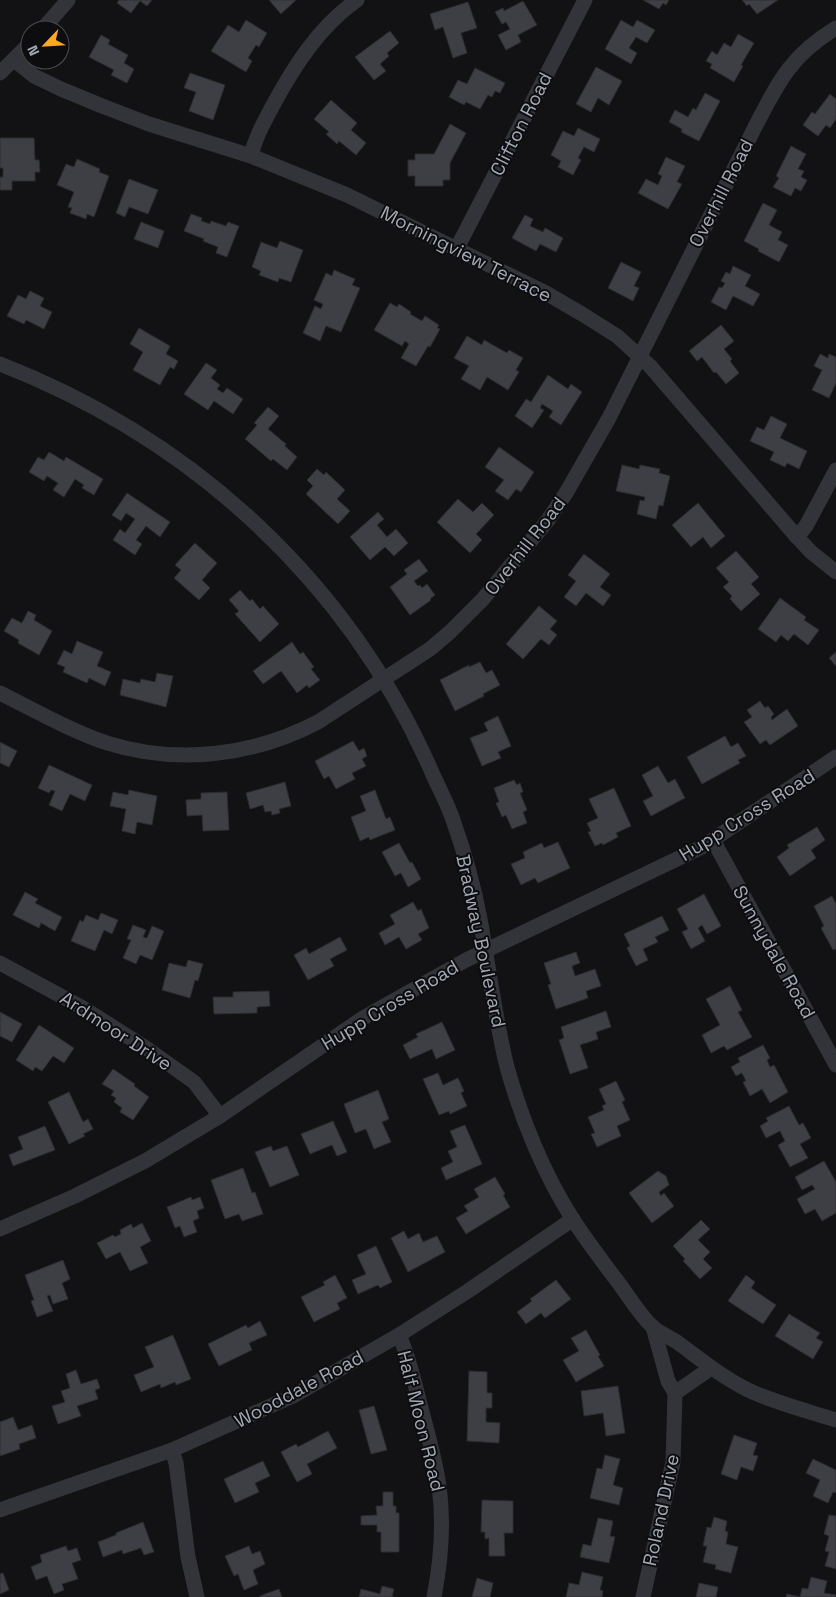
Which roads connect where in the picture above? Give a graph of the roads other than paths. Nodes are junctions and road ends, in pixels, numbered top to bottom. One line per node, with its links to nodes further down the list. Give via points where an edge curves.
1 (68, 0): 4 (street)
2 (357, 0): 9 (street, via 321,32 297,63 255,139)
3 (584, 0): 10 (street, Clifton Road)
4 (51, 20)
5 (836, 28): 11 (street, Overhill Road, via 802,52 781,79)
6 (20, 54): 7 (street)
7 (14, 60): 8 (street); 9 (street, Morningview Terrace, via 34,76 102,106)
8 (0, 73)
9 (251, 156): 10 (street, Morningview Terrace, via 347,195)
10 (457, 248): 11 (street, Morningview Terrace, via 582,314 617,336)
11 (640, 356): 14 (street, Morningview Terrace); 16 (street, Overhill Road, via 609,418 548,520 469,613 430,649)
12 (0, 364): 16 (street, Bradway Boulevard, via 56,388 132,429 220,492 316,585)
13 (836, 470): 14 (street)
14 (797, 537): 15 (street, Morningview Terrace)
15 (836, 572)
16 (384, 679): 17 (street, Overhill Road, via 300,732 235,751 201,755 165,754 106,742); 20 (street, Bradway Boulevard, via 411,728 453,820 480,917)
17 (0, 693)
18 (836, 757): 19 (street, Hupp Cross Road)
19 (713, 840): 20 (street, Hupp Cross Road); 22 (street, Sunnydale Road)
20 (485, 951): 23 (street, Hupp Cross Road, via 363,1018); 24 (street, Bradway Boulevard, via 507,1067 540,1156)
21 (0, 963): 23 (street, Ardmoor Drive, via 83,1008 146,1048 194,1082)
22 (836, 1065)
23 (220, 1116): 25 (street, Hupp Cross Road, via 145,1162)
24 (573, 1219): 26 (street, Bradway Boulevard); 27 (street, Wooddale Road)
25 (0, 1229)
26 (653, 1327): 28 (street, Bradway Boulevard); 29 (street, Roland Drive)
27 (399, 1335): 31 (street, Wooddale Road, via 293,1396); 34 (street, Half Moon Road, via 408,1357 439,1487 441,1540)
28 (711, 1368): 29 (street); 30 (street, Bradway Boulevard, via 749,1390)
29 (674, 1392): 35 (street, Roland Drive, via 673,1462)
30 (836, 1420)
31 (172, 1450): 32 (street, Wooddale Road); 33 (street)
32 (0, 1510)
33 (197, 1597)
34 (434, 1597)
35 (643, 1597)

